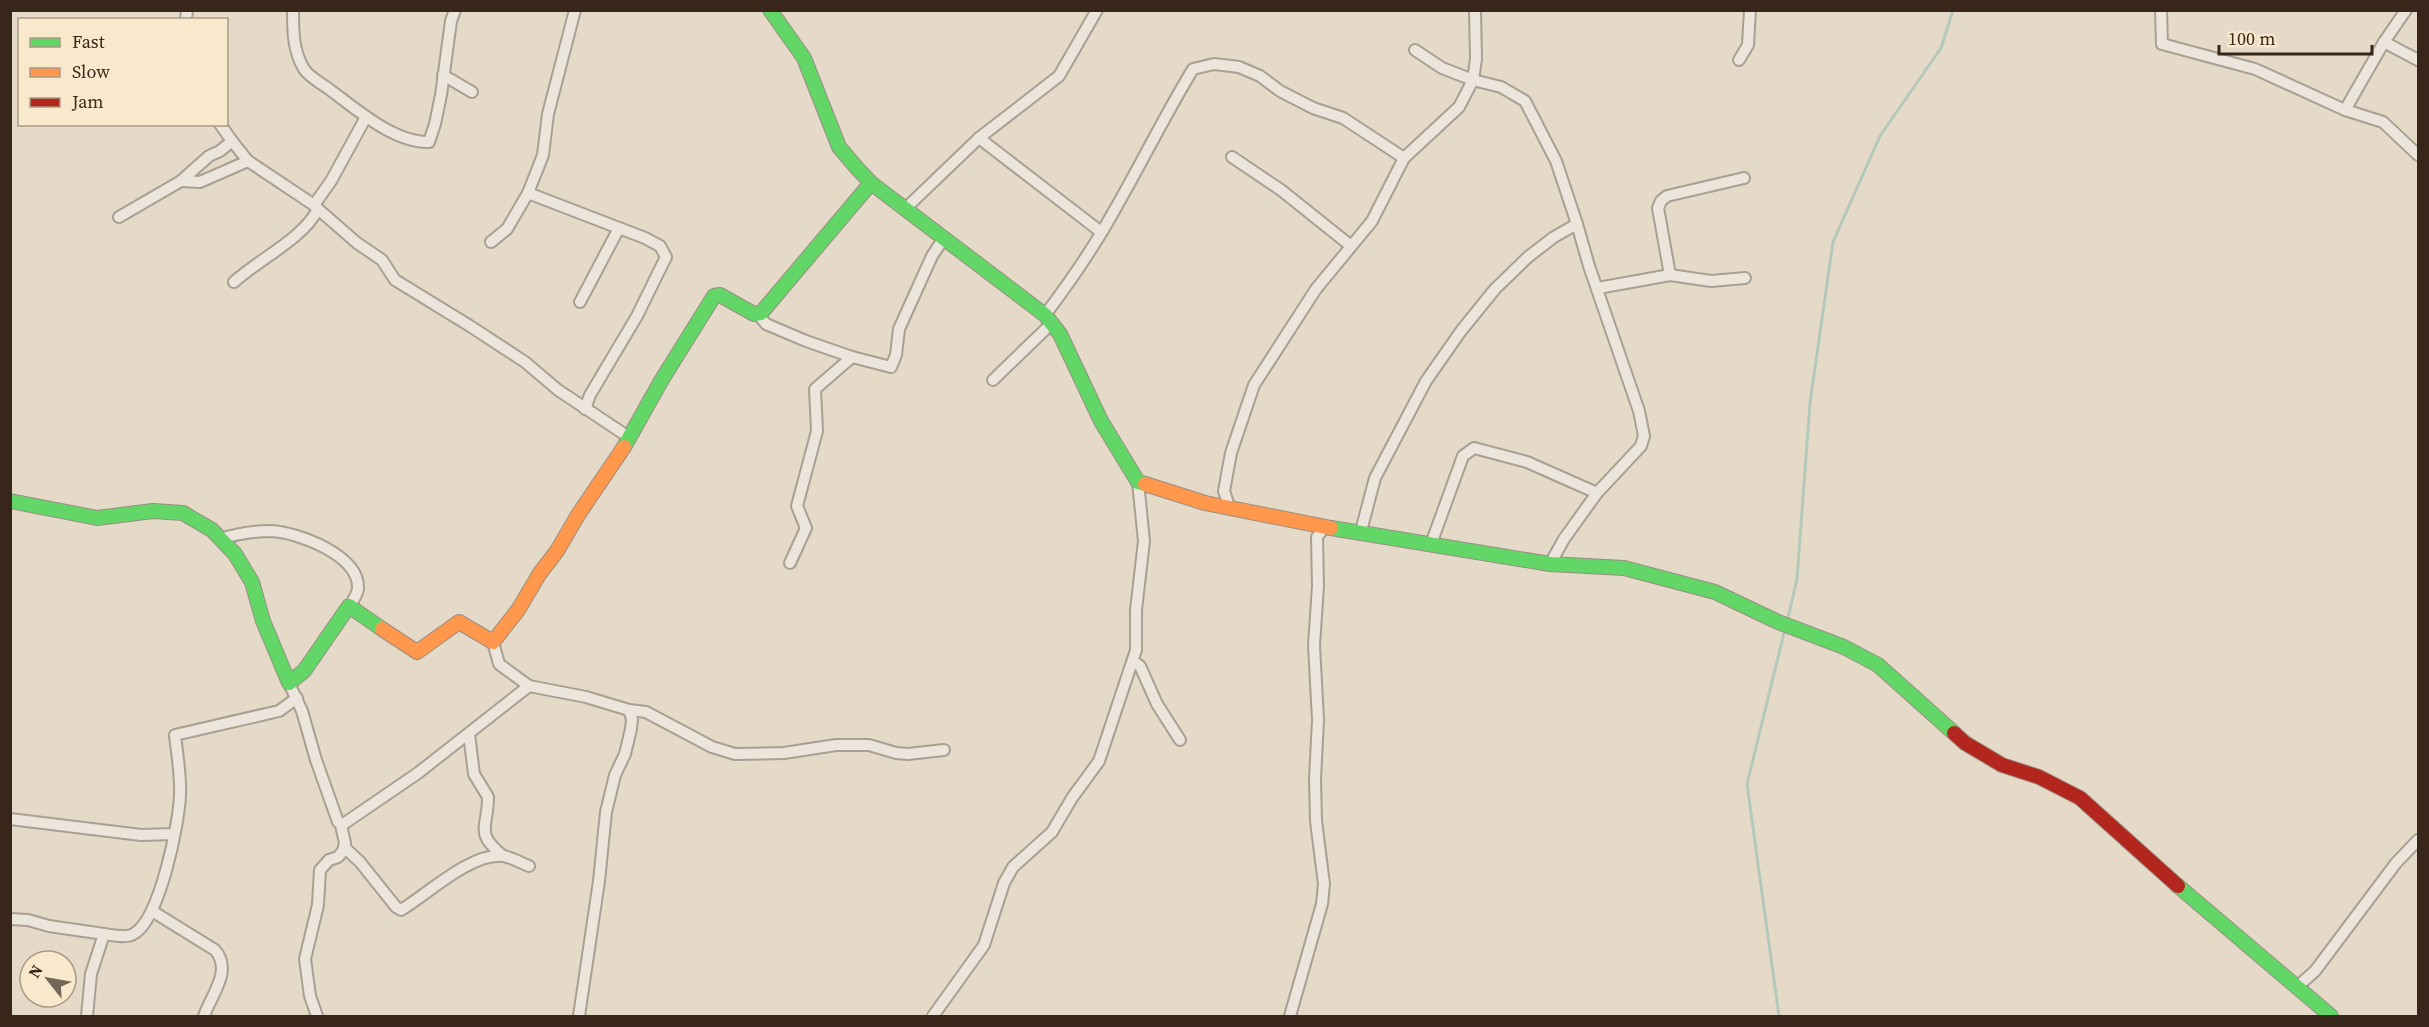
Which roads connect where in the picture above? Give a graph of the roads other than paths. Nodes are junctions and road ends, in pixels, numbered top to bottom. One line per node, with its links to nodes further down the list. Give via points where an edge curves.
1 (293, 10): 18 (street, via 296,48 306,72)
2 (455, 10): 14 (street)
3 (575, 10): 29 (street, via 550,105 543,155)
4 (770, 10): 28 (street, via 804,58 839,147)
5 (1097, 10): 20 (street, via 1059,76)
6 (1475, 10): 15 (street)
7 (1750, 10): 12 (street, via 1748,45)
8 (2161, 10): 17 (street, via 2162,45 2255,69)
9 (2406, 10): 10 (street)
10 (2384, 42): 13 (street); 17 (street)
11 (1415, 50): 15 (street, via 1442,68)
12 (1739, 60)
13 (2418, 60)
14 (443, 75): 16 (street); 18 (street, via 429,142 409,140)
15 (1473, 80): 24 (street, via 1460,107); 33 (street, via 1501,87 1525,101 1556,162)
16 (472, 92)
17 (2346, 110): 22 (street, via 2383,122)
18 (366, 117): 30 (street)
19 (221, 126): 21 (street)
20 (979, 138): 31 (street); 35 (street)
21 (232, 141): 25 (street); 27 (street)
22 (2418, 155)
23 (1232, 157): 38 (street)
24 (1404, 158): 35 (street, via 1342,118 1313,108 1239,67 1215,64 1193,69); 38 (street, via 1372,221)
25 (248, 161): 27 (street, via 200,182); 30 (street)
26 (1744, 178): 39 (street, via 1660,201)
27 (181, 181): 32 (street)
28 (871, 183): 31 (street); 44 (street)
29 (528, 193): 34 (street); 37 (street, via 507,229)
30 (316, 207): 41 (street, via 312,222); 48 (street, via 382,260 395,280 525,362)
31 (905, 209): 36 (street)
32 (119, 217)
33 (1577, 224): 42 (street); 56 (street, via 1528,257 1461,331 1426,381 1375,478)
34 (619, 228): 43 (street); 48 (street, via 660,246 666,257)
35 (1101, 232): 45 (street)
36 (944, 238): 45 (street); 46 (street, via 899,329 891,367)
37 (491, 242)
38 (1351, 246): 51 (street, via 1317,289 1254,385 1231,453)
39 (1670, 275): 40 (street, via 1711,280); 42 (street)
40 (1745, 278)
41 (234, 282)
42 (1598, 288): 52 (street, via 1644,436 1634,456)
43 (580, 302)
44 (758, 314): 46 (street, via 766,324); 49 (street, via 720,295 714,296)
45 (1048, 320): 47 (street); 50 (street, via 1060,334 1101,421)
46 (852, 357): 60 (street, via 815,389 817,431 797,506 806,528)
47 (993, 380)
48 (585, 409): 49 (street)
49 (630, 438): 63 (street)
50 (1138, 482): 54 (street); 64 (street, via 1144,541)
51 (1224, 491): 54 (street); 55 (street)
52 (1597, 493): 59 (street, via 1527,462 1474,448 1463,456); 61 (street)
53 (10, 501): 58 (street, via 97,518 153,511 183,513)
54 (1205, 503): 55 (street)
55 (1230, 509): 57 (street, via 1302,523)
56 (1361, 531): 57 (street); 59 (street)
57 (1321, 532): 89 (street, via 1314,645 1318,738 1315,779 1324,884 1322,904)
58 (220, 539): 62 (street, via 273,531 304,537 338,555 355,576 358,590); 65 (street, via 236,554 252,582 263,621)
59 (1431, 544): 61 (street)
60 (790, 563)
61 (1550, 564): 83 (street, via 1624,568 1715,592 1878,665 1965,742 2002,765 2039,777 2080,798)
62 (350, 606): 63 (street, via 417,652 459,622); 65 (street, via 304,671)
63 (493, 642): 66 (street, via 499,664)
64 (1133, 661): 70 (street, via 1140,666 1157,704); 88 (street, via 1099,761 1052,832 1013,867 984,945)
65 (289, 683): 67 (street)
66 (529, 686): 68 (street); 69 (street)
67 (297, 698): 73 (street); 74 (street, via 279,711 176,735 180,795)
68 (629, 710): 71 (street, via 646,712 712,747 735,754 784,753 836,745 869,745 908,754); 87 (street, via 631,729 606,812)
69 (469, 734): 73 (street); 78 (street, via 474,774 488,797 484,832)
70 (1180, 740)
71 (944, 750)
72 (10, 819): 74 (street, via 141,835)
73 (340, 825): 76 (street)
74 (174, 834): 80 (street)
75 (2418, 840): 77 (street)
76 (344, 847): 78 (street, via 401,910 466,867); 86 (street, via 338,857 320,870 318,905 305,959)
77 (2415, 852): 83 (street, via 2396,863 2315,971)
78 (503, 856): 79 (street)
79 (529, 866)
80 (152, 911): 82 (street, via 138,932 130,936); 85 (street, via 222,958 219,982)
81 (10, 919): 82 (street)
82 (104, 934): 84 (street, via 89,982)
83 (2297, 987): 90 (street)
84 (87, 1017)
85 (204, 1017)
86 (317, 1017)
87 (579, 1017)
88 (933, 1017)
89 (1290, 1017)
90 (2331, 1017)

